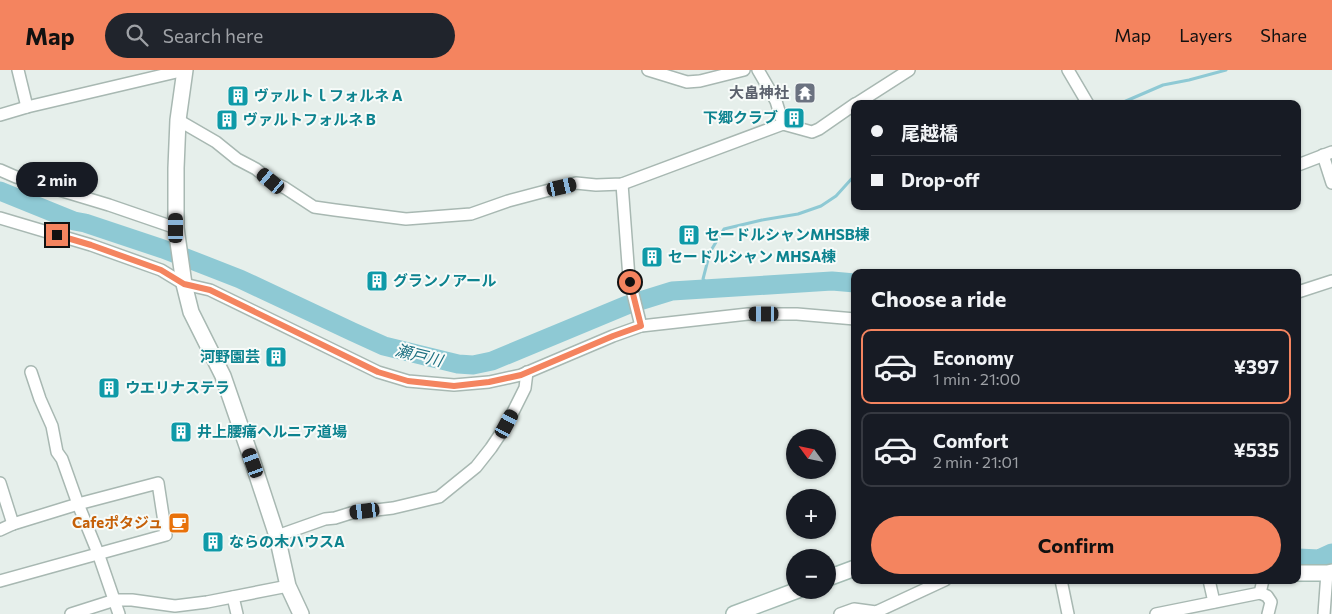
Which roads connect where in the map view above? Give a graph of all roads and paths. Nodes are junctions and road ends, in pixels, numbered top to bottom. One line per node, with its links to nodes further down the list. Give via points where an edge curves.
1 (18, 70): 10 (street)
2 (185, 70): 10 (street); 13 (street)
3 (648, 70): 4 (street, via 686,82)
4 (744, 70)
5 (758, 70): 14 (street, via 776,101)
6 (909, 70): 8 (street)
7 (1068, 70): 9 (street)
8 (861, 100)
9 (1086, 100)
10 (28, 107): 12 (street)
11 (851, 107): 14 (street, via 812,132)
12 (0, 115)
13 (178, 120): 19 (street, via 314,207 406,219 471,214 576,183); 21 (street)
14 (782, 124): 19 (street)
15 (1328, 154): 16 (street); 18 (street)
16 (1301, 164)
17 (0, 170): 21 (street)
18 (1332, 183)
19 (622, 184): 26 (street, via 630,282)
20 (0, 218): 22 (street, via 91,245)
21 (177, 231): 22 (street)
22 (183, 280): 28 (street, via 378,372 408,381 454,386 489,382); 33 (street, via 191,312 223,376)
23 (1332, 281): 24 (street)
24 (1301, 291)
25 (851, 320): 26 (street, via 797,314 748,314)
26 (640, 324): 28 (street)
27 (31, 372): 30 (street)
28 (527, 372): 33 (street, via 526,388 491,448 476,467 439,497 325,519)
29 (0, 483): 31 (street)
30 (78, 504): 31 (street); 34 (street); 34 (street, via 158,483 166,535)
31 (13, 524): 32 (street)
32 (0, 530)
33 (277, 536): 44 (street)
34 (98, 553): 39 (street); 48 (street)
35 (851, 569): 38 (street)
36 (1301, 572): 37 (street)
37 (1329, 572): 59 (street)
38 (836, 575)
39 (0, 581)
40 (936, 584): 55 (street, via 876,612 854,609)
41 (1062, 584): 56 (street)
42 (1210, 584): 49 (street)
43 (1262, 584): 45 (street)
44 (288, 586): 47 (street); 53 (street)
45 (1260, 593): 49 (street); 58 (street, via 1268,596 1271,602)
46 (786, 594): 54 (street)
47 (233, 597): 48 (street, via 174,606); 52 (street)
48 (115, 600): 50 (street); 51 (street)
49 (1214, 602): 57 (street)
50 (71, 614)
51 (119, 614)
52 (237, 614)
53 (301, 614)
54 (734, 614)
55 (840, 614)
56 (1068, 614)
57 (1156, 614)
58 (1268, 614)
59 (1324, 614)

